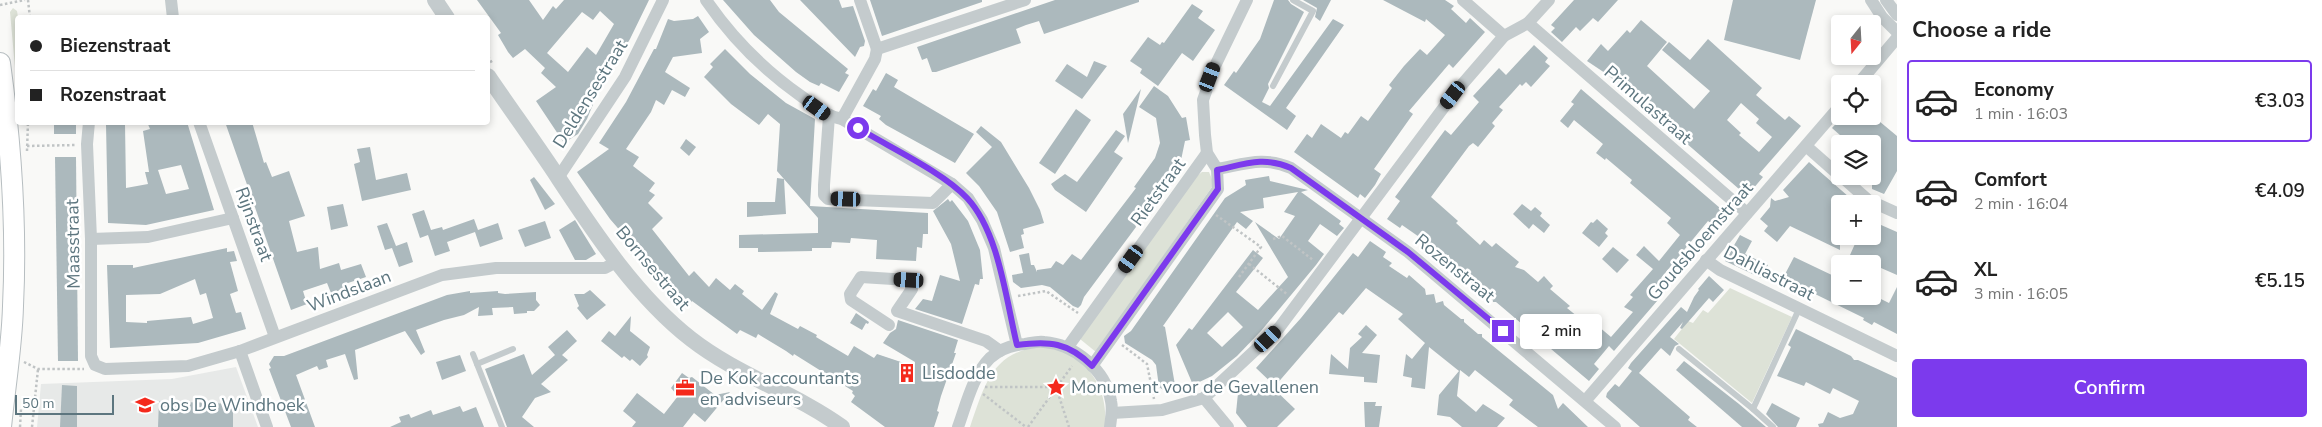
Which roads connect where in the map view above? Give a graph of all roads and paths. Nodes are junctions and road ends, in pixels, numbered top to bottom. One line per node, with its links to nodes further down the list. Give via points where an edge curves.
1 (27, 0): 14 (path); 15 (path)
2 (172, 0): 16 (street)
3 (435, 0): 17 (street)
4 (663, 0): 38 (street, Deldensestraat, via 625,77)
5 (706, 0): 28 (street, via 746,50 780,81)
6 (860, 0): 23 (street)
7 (1025, 0): 23 (street)
8 (1246, 0): 35 (street, Rietstraat, via 1203,100)
9 (1293, 0): 27 (lane, via 1313,11)
10 (1463, 0): 21 (street)
11 (1549, 0): 19 (street)
12 (1871, 0): 20 (street)
13 (1886, 0): 18 (street)
14 (0, 5)
15 (30, 15)
16 (173, 15)
17 (445, 15)
18 (1897, 15)
19 (1528, 24): 21 (street); 42 (street, Primulastraat)
20 (1897, 32)
21 (1504, 36): 45 (street, via 1453,95)
22 (1897, 38): 25 (street)
23 (877, 49): 28 (street, via 875,59)
24 (0, 63): 75 (main road, via 9,144 13,232 13,306)
25 (1866, 75)
26 (490, 79): 38 (street, Bornsestraat)
27 (1274, 86)
28 (835, 117): 39 (street); 39 (street, via 824,186 824,195 828,199 933,203)
29 (1831, 117): 34 (street, Goudsbloemstraat)
30 (89, 125): 32 (street, Maasstraat)
31 (200, 125): 44 (street, Rijnstraat)
32 (87, 144): 33 (path); 47 (street, Maasstraat)
33 (28, 146)
34 (1806, 146): 36 (street); 42 (street, Goudsbloemstraat)
35 (1208, 153): 37 (street, Rietstraat); 57 (street, Rietstraat)
36 (1831, 168)
37 (1217, 170): 41 (street, via 1218,189); 45 (street, Rozenstraat, via 1275,161 1291,168)
38 (558, 178): 49 (street, Bornsestraat)
39 (952, 184): 53 (street, via 968,198 982,220 994,248)
40 (1850, 185): 43 (street, via 1868,200)
41 (1205, 207): 50 (path, via 1261,247); 60 (street)
42 (1747, 213): 48 (street, Goudsbloemstraat)
43 (1897, 213)
44 (233, 218): 47 (street, via 148,237); 59 (street, Rijnstraat)
45 (1362, 218): 51 (street); 79 (street, Rozenstraat, via 1408,252)
46 (1272, 239): 51 (path, via 1282,236)
47 (91, 240): 72 (street, Maasstraat, via 91,356)
48 (1706, 260): 56 (street, Dahliastraat); 79 (street, Goudsbloemstraat)
49 (618, 261): 59 (street, Windslaan, via 605,268 496,268 442,275); 87 (street, Bornsestraat, via 660,314 692,340 724,362)
50 (1249, 264): 52 (path); 55 (path)
51 (1324, 268): 55 (street)
52 (1239, 277)
53 (1006, 298): 57 (path, via 1046,291); 61 (street)
54 (0, 299): 75 (main road)
55 (1299, 303): 78 (street, via 1279,328)
56 (1798, 309): 69 (street, Dahliastraat); 80 (lane)
57 (1087, 319): 62 (street, Rietstraat)
58 (888, 324): 66 (street, via 851,300 850,294 861,277 909,280 912,289 897,311 986,341)
59 (275, 337): 65 (street, Windslaan)
60 (1112, 338): 73 (street); 81 (path, via 1147,364)
61 (1017, 345): 62 (street, via 1044,342); 66 (street)
62 (1067, 348): 68 (street)
63 (513, 349): 71 (lane)
64 (1679, 349): 80 (lane)
65 (240, 351): 72 (street, Windslaan, via 188,366 105,369); 85 (street)
66 (1000, 351): 76 (street, via 986,362)
67 (473, 354): 71 (lane)
68 (1080, 354): 73 (street); 77 (path)
69 (1897, 356)
70 (24, 362): 74 (path)
71 (477, 364): 86 (lane)
72 (95, 365): 74 (path, via 84,369)
73 (1092, 366): 82 (street, via 1105,384)
74 (38, 369): 84 (path)
75 (6, 378): 83 (main road)
76 (974, 387): 77 (path); 88 (street); 89 (path)
77 (1056, 387): 89 (path); 90 (path)
78 (1204, 398): 81 (street); 92 (street)
79 (1586, 400): 93 (street, Rozenstraat)
80 (1752, 409): 94 (lane)
81 (1156, 410): 82 (street)
82 (1112, 413): 91 (street)
83 (2, 427)
84 (32, 427)
85 (267, 427)
86 (502, 427)
87 (842, 427)
88 (958, 427)
89 (1027, 427)
90 (1069, 427)
91 (1110, 427)
92 (1228, 427)
93 (1615, 427)
94 (1773, 427)

